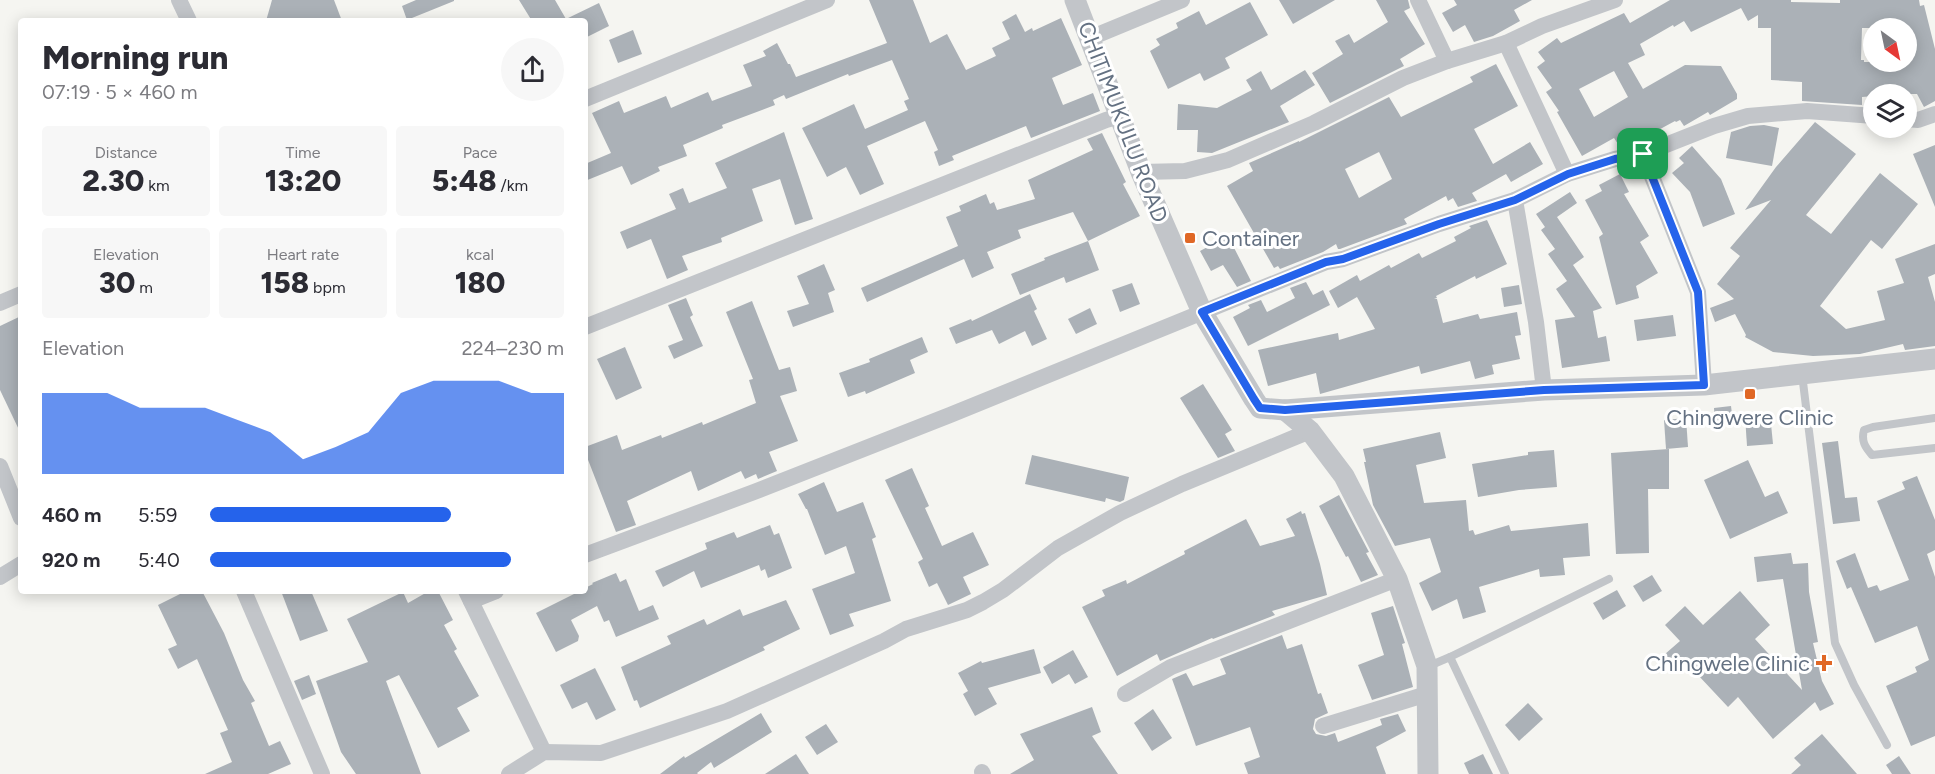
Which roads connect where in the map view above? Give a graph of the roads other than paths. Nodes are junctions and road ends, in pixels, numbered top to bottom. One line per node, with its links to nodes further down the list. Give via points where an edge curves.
1 (827, 0): 11 (street)
2 (1075, 0): 8 (street, CHITIMUKULU ROAD)
3 (1182, 0): 8 (street)
4 (1418, 0): 10 (street)
5 (1615, 0): 9 (street)
6 (185, 2): 7 (street)
7 (188, 18)
8 (1090, 38): 14 (street, CHITIMUKULU ROAD)
9 (1506, 43): 10 (street); 18 (street)
10 (1446, 61): 17 (street, via 1228,160 1185,171)
11 (588, 98)
12 (1935, 114): 15 (street)
13 (1863, 115): 16 (street, via 1807,111 1748,116)
14 (1120, 116): 17 (street, CHITIMUKULU ROAD); 23 (street)
15 (1917, 120)
16 (1643, 154): 18 (street); 26 (street, via 1698,292)
17 (1140, 172): 22 (street, CHITIMUKULU ROAD)
18 (1568, 174): 19 (street)
19 (1515, 200): 22 (street, via 1326,262); 27 (street)
20 (18, 295): 21 (street)
21 (0, 303)
22 (1202, 312): 28 (street, CHITIMUKULU ROAD, via 1260,408); 34 (street, via 907,432)
23 (588, 326)
24 (1935, 359): 25 (street, CHITIMUKULU ROAD)
25 (1802, 374): 26 (street, CHITIMUKULU ROAD); 46 (lane, via 1835,643)
26 (1704, 385): 27 (street, CHITIMUKULU ROAD)
27 (1544, 390): 28 (street, CHITIMUKULU ROAD)
28 (1285, 410): 30 (street)
29 (1935, 418): 31 (lane, via 1873,427 1864,430 1862,437 1872,455)
30 (1310, 430): 37 (street, via 1344,476); 47 (street, via 1120,513 1058,548 1003,590 967,610 906,629 728,711 601,753)
31 (1935, 448)
32 (0, 466): 33 (street)
33 (18, 511)
34 (588, 554)
35 (18, 566): 36 (street)
36 (0, 577)
37 (1396, 579): 42 (street); 43 (street, via 1171,667)
38 (1610, 579): 41 (lane)
39 (245, 594): 48 (street)
40 (469, 596): 47 (street)
41 (1450, 657): 42 (lane); 51 (lane)
42 (1427, 666): 44 (street)
43 (1125, 694)
44 (1427, 694): 45 (street); 50 (street)
45 (1323, 726)
46 (1887, 745)
47 (544, 752): 49 (street)
48 (322, 774)
49 (509, 774)
50 (1428, 774)
51 (1505, 774)

